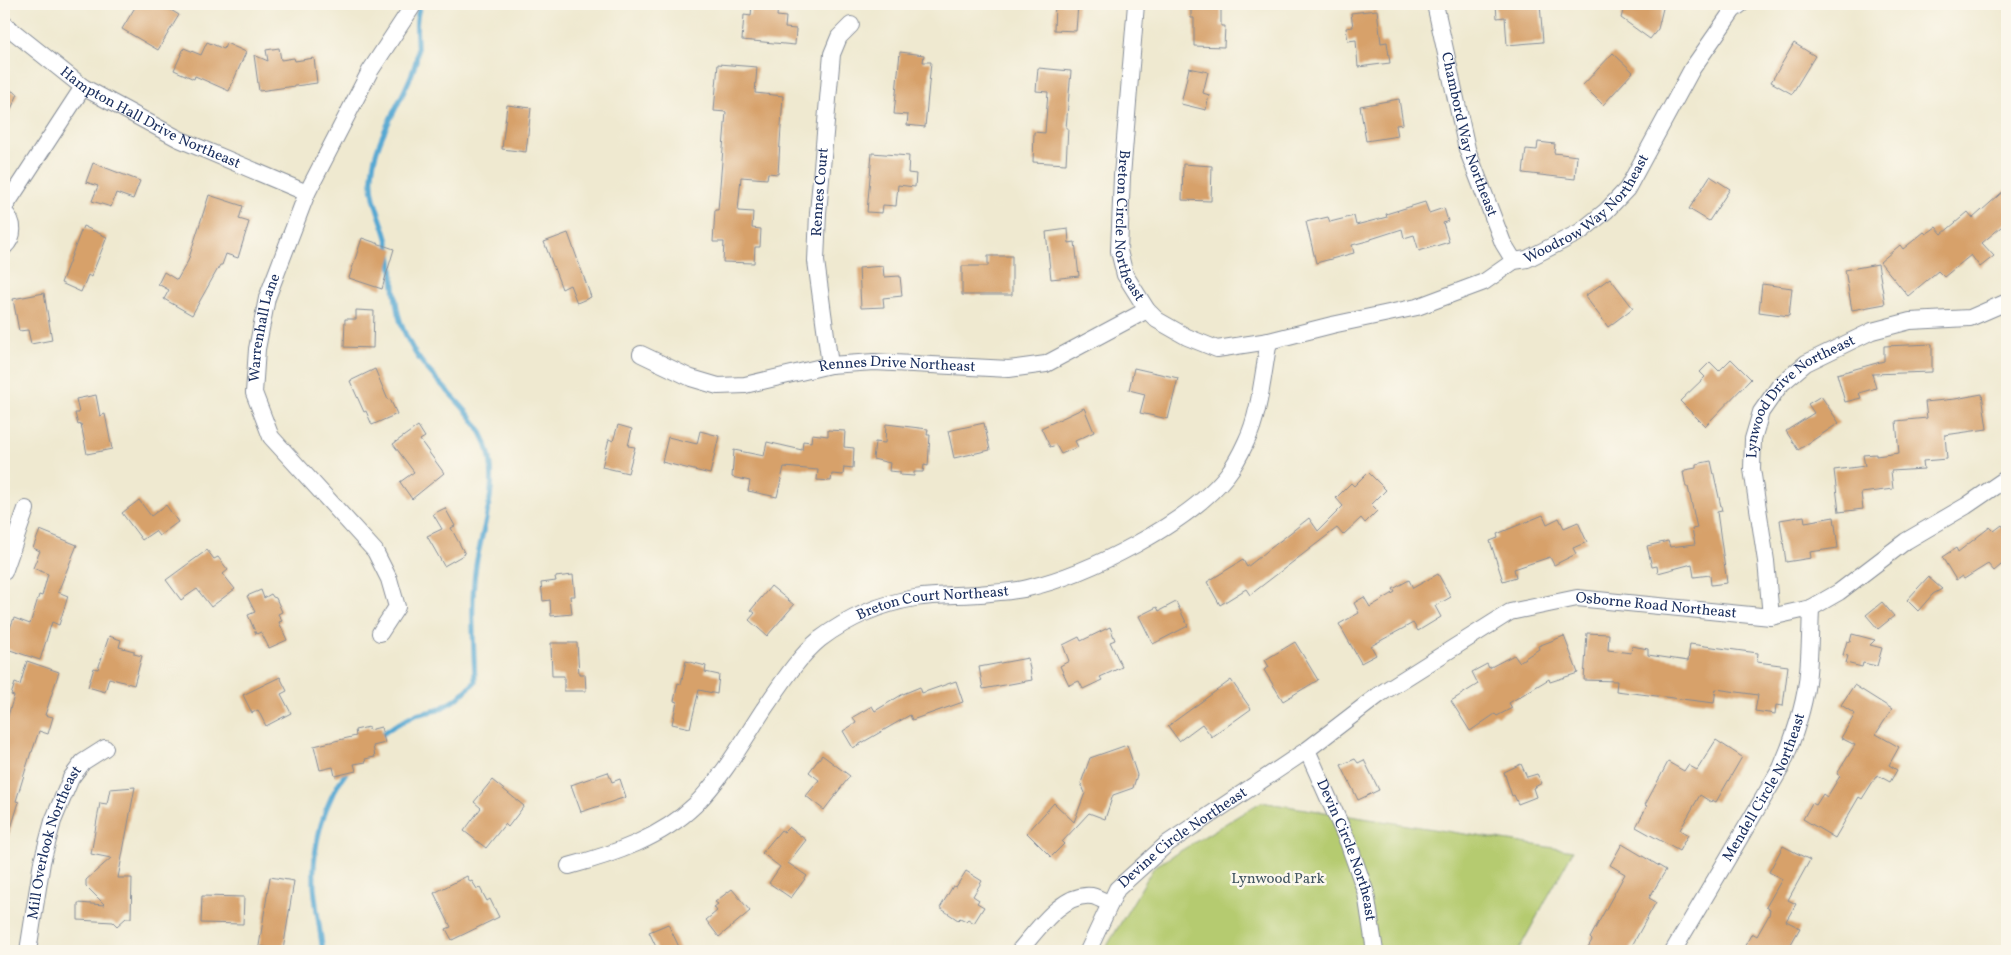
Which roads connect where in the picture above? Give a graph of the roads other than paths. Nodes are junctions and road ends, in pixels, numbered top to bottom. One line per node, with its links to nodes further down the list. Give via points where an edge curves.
1 (414, 4): 8 (street, Warrenhall Lane, via 370,71)
2 (1136, 4): 14 (street, Breton Circle Northeast, via 1119,250 1124,275)
3 (1434, 4): 12 (street, Chambord Way Northeast, via 1468,149 1503,243)
4 (1741, 4): 12 (street, Woodrow Way Northeast, via 1733,10 1692,69 1626,188 1606,211 1580,232)
5 (4, 24): 7 (street, Hampton Hall Drive Northeast)
6 (851, 25): 17 (street, Rennes Court, via 839,37 832,54 818,213 816,261)
7 (83, 87): 8 (street, Hampton Hall Drive Northeast, via 179,139); 9 (street)
8 (307, 193): 23 (street, Warrenhall Lane, via 267,298 257,348 254,394 271,437 375,551 389,579 397,607)
9 (4, 208)
10 (4, 212): 11 (street, via 11,222 12,237)
11 (4, 247)
12 (1514, 261): 15 (street, Woodrow Way Northeast, via 1484,282 1417,307)
13 (2007, 302): 22 (street, Lynwood Drive Northeast, via 1970,318 1910,321 1872,331 1806,363 1780,385 1761,412 1753,439 1752,469)
14 (1147, 310): 15 (street, Breton Circle Northeast, via 1157,320 1187,337 1217,348); 17 (street, Rennes Drive Northeast, via 1046,364 1009,369 874,362)
15 (1269, 341): 26 (street, Breton Court Northeast, via 1256,413 1247,441 1227,474 1205,498 1159,531 1102,562 1060,578 1008,591 916,598 852,618 819,640 798,663 712,786 694,806 670,826 645,839 603,857)
16 (641, 354): 17 (street, Rennes Drive Northeast, via 691,378 718,386 745,385)
17 (830, 365)
18 (2007, 478): 21 (street, Osborne Road Northeast, via 1906,541 1839,592)
19 (26, 509): 20 (street)
20 (4, 572)
21 (1811, 608): 22 (street, Osborne Road Northeast); 32 (street, Mendell Circle Northeast, via 1807,682 1790,747 1781,768)
22 (1771, 617): 25 (street, Osborne Road Northeast, via 1577,598 1510,612 1380,694)
23 (380, 633)
24 (105, 748): 28 (street, Mill Overlook Northeast, via 83,762 71,778 53,821 42,862)
25 (1307, 750): 27 (street, Devine Circle Northeast, via 1168,843 1117,889); 31 (street, Devin Circle Northeast, via 1348,842 1366,893)
26 (569, 866)
27 (1110, 904): 29 (street, via 1092,896 1074,898 1051,913); 30 (street, Devine Circle Northeast)
28 (28, 951)
29 (1019, 951)
30 (1088, 951)
31 (1375, 951)
32 (1673, 951)

